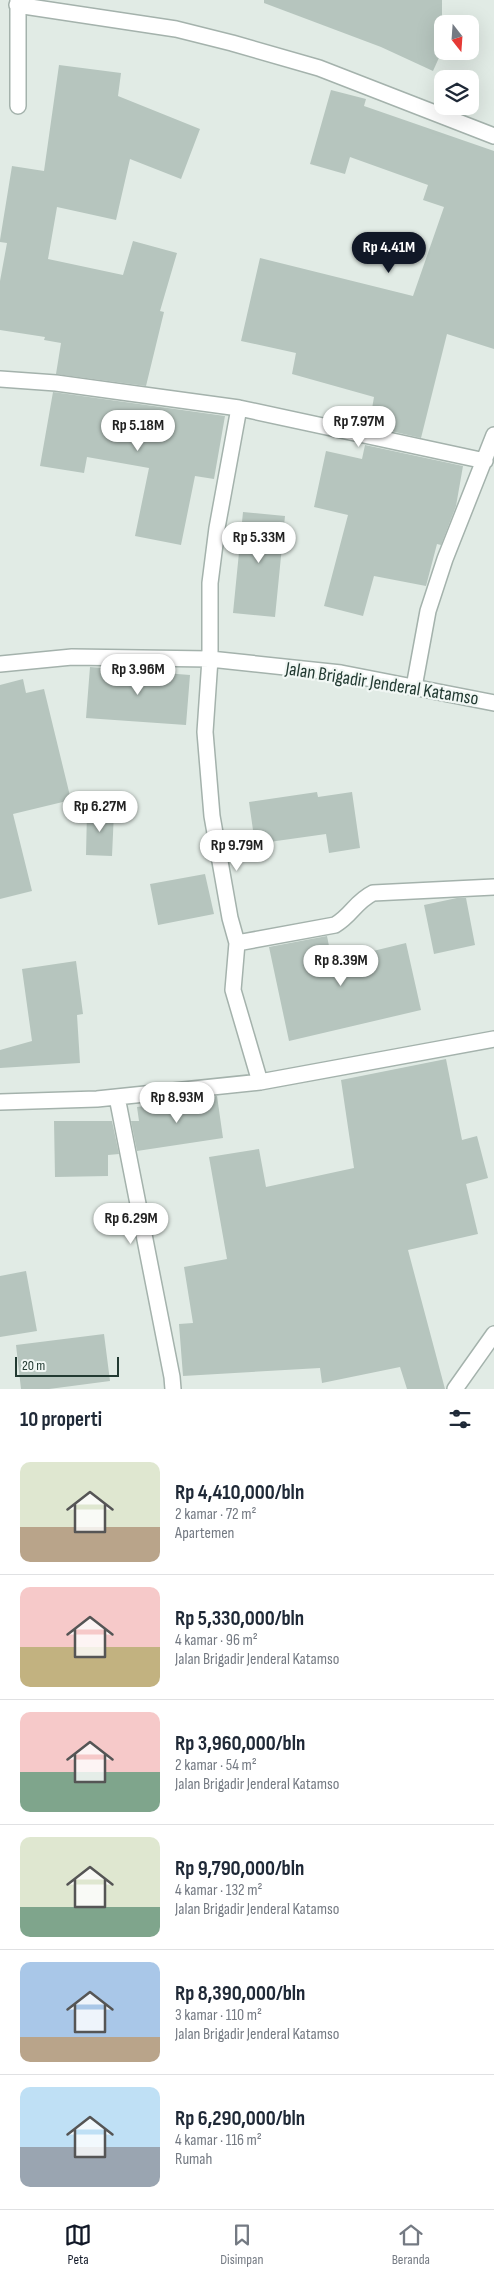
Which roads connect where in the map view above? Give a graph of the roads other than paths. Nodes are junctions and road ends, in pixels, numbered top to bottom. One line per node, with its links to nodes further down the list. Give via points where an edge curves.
1 (18, 3): 2 (street); 3 (street, via 176,29 232,43 319,68)
2 (18, 106)
3 (494, 136)
4 (0, 378): 5 (street, via 56,382)
5 (239, 408): 7 (street); 8 (street, via 210,583)
6 (494, 435): 7 (street)
7 (485, 461): 10 (street, via 445,559 428,611)
8 (210, 660): 9 (street, Jalan Brigadir Jenderal Katamso, via 72,657); 10 (street, Jalan Brigadir Jenderal Katamso, via 341,673); 13 (street, via 205,732 212,816)
9 (0, 664)
10 (414, 687): 11 (street, Jalan Brigadir Jenderal Katamso)
11 (494, 703)
12 (494, 887): 13 (street, via 373,894 362,899 349,917 335,925)
13 (237, 943): 15 (street, via 233,990)
14 (494, 1038): 15 (street)
15 (260, 1082): 16 (street)
16 (117, 1097): 17 (street); 19 (street)
17 (0, 1102)
18 (494, 1334): 20 (street)
19 (173, 1389)
20 (455, 1389)

